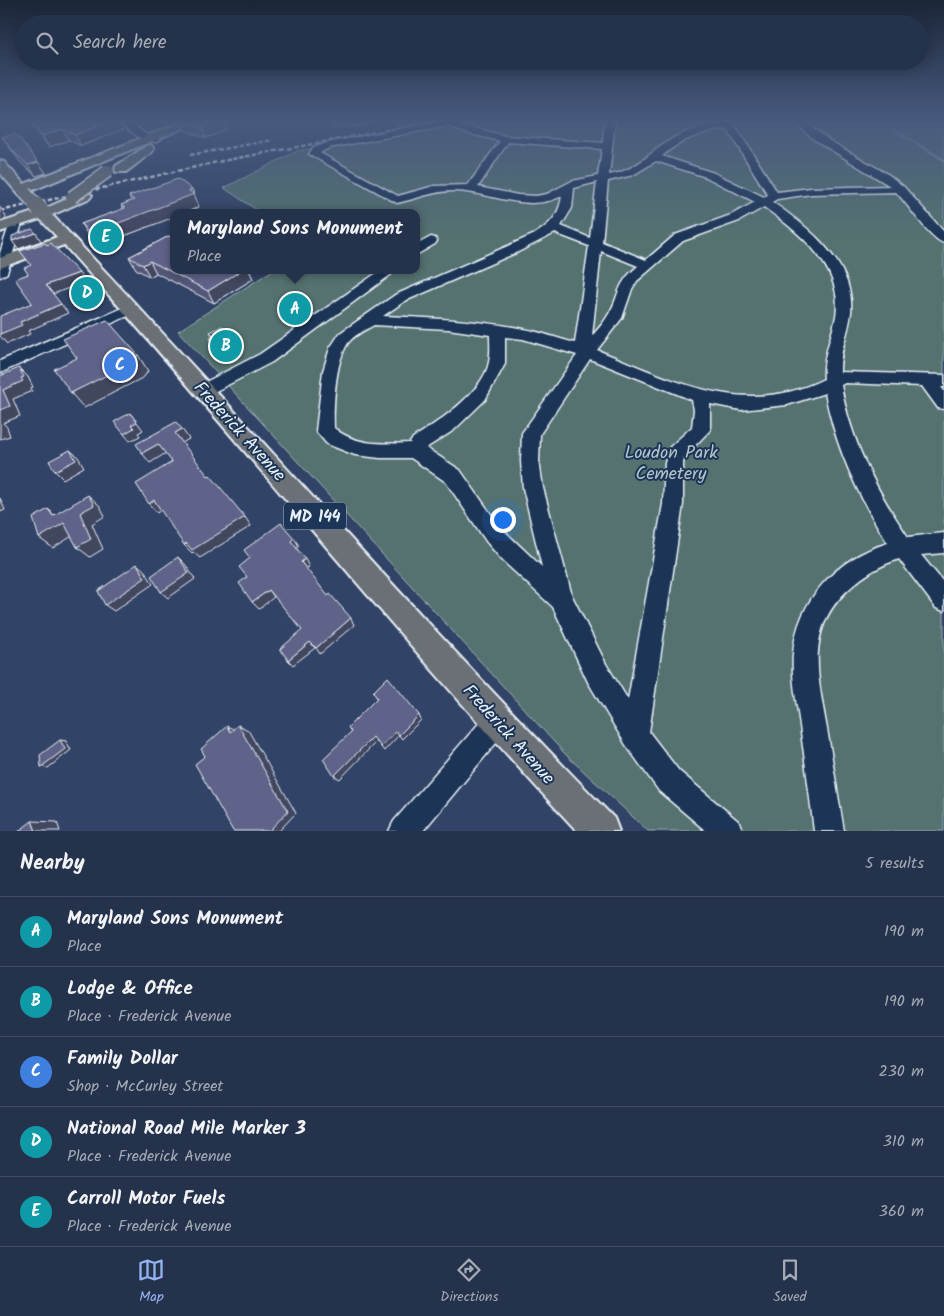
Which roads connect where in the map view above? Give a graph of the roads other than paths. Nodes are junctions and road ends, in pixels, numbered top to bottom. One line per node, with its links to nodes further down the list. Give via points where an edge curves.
1 (104, 160): 15 (main road)
2 (130, 160): 17 (main road, bridge, via 78,196)
3 (324, 160): 13 (street, via 397,200 434,189)
4 (491, 160): 13 (street)
5 (606, 160): 11 (street)
6 (652, 160): 11 (street, via 635,171)
7 (661, 160): 16 (street, via 703,172)
8 (748, 160): 16 (street)
9 (858, 160): 14 (street)
10 (0, 165): 15 (main road, Frederick Avenue / MD 144)
11 (604, 179): 12 (street, via 582,182); 25 (street)
12 (569, 188): 13 (street, via 555,196 528,200); 21 (street, via 566,208)
13 (471, 189)
14 (900, 189): 16 (street, via 811,191); 23 (street)
15 (24, 192): 17 (main road, Frederick Avenue / MD 144, bridge)
16 (769, 199): 27 (street, via 735,218 678,238); 37 (street, via 822,251 843,295 842,325 833,354)
17 (42, 212): 18 (main road); 19 (main road); 22 (main road, Frederick Avenue / MD 144)
18 (0, 223)
19 (16, 223): 20 (main road); 28 (street)
20 (0, 228)
21 (554, 228): 25 (street); 31 (street, via 527,245 418,290 378,312)
22 (67, 238): 28 (main road); 30 (main road, Frederick Avenue / MD 144)
23 (944, 239)
24 (431, 241): 26 (street)
25 (596, 245): 27 (street); 33 (street, via 583,344)
26 (420, 248)
27 (648, 264): 33 (street, via 625,288 616,318)
28 (1, 266)
29 (384, 274): 38 (street, via 266,358)
30 (132, 309): 34 (street); 38 (main road, Frederick Avenue / MD 144)
31 (372, 320): 32 (street); 41 (street, via 342,340 332,363 325,431 334,441 374,451)
32 (498, 330): 33 (street); 41 (street, via 497,364 479,396 448,425 418,443)
33 (587, 352): 39 (street); 44 (street, via 535,425 529,443 533,488)
34 (0, 367)
35 (926, 380): 36 (street); 37 (street, via 843,377); 40 (street)
36 (944, 381)
37 (832, 382): 39 (street, via 817,390 764,403 741,404); 43 (street, via 835,402 856,463)
38 (204, 390): 46 (main road, Frederick Avenue / MD 144)
39 (700, 396): 47 (street, via 703,410 701,430 677,452 674,463 673,504)
40 (944, 403)
41 (416, 450): 44 (street, via 453,476 505,547)
42 (944, 543): 43 (street)
43 (903, 548): 45 (street); 51 (street, via 869,561 841,578 825,596 811,622 805,654 807,684)
44 (561, 599): 47 (street, via 597,673)
45 (944, 600)
46 (497, 722): 48 (street); 49 (main road, Frederick Avenue / MD 144)
47 (635, 736): 50 (street, via 669,781)
48 (404, 831)
49 (600, 831)
50 (728, 831)
51 (829, 831)

